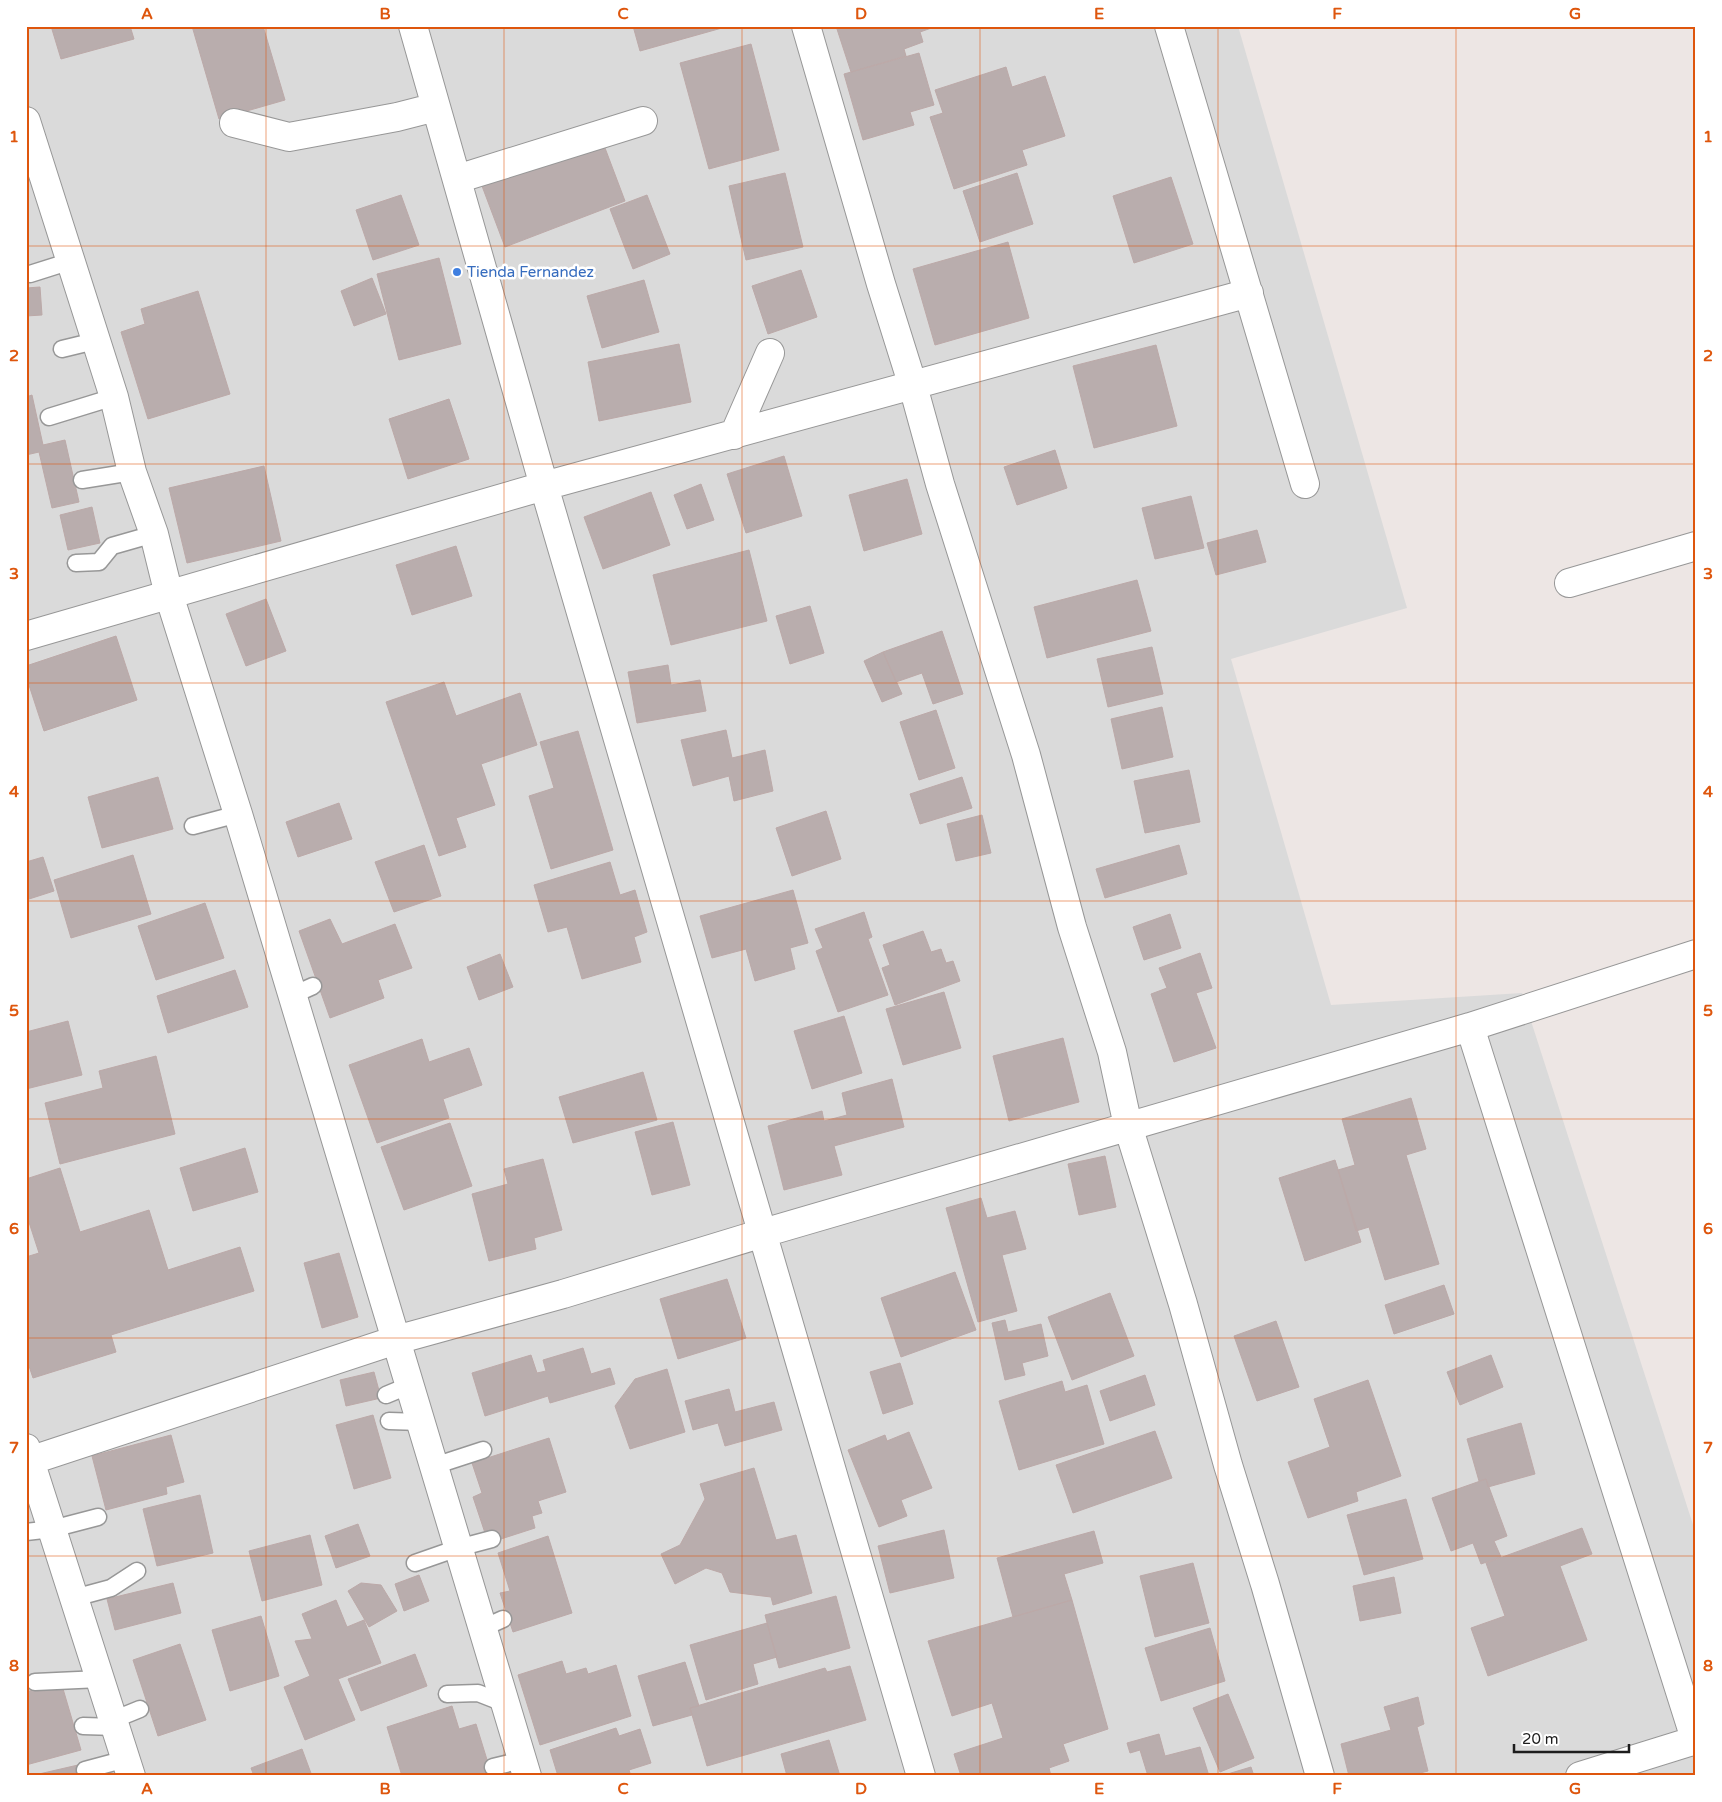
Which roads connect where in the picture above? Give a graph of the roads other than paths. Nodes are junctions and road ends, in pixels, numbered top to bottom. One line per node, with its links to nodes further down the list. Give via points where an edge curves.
1 (413, 26): 4 (street)
2 (806, 26): 15 (street)
3 (1169, 26): 11 (street)
4 (436, 107): 7 (street, via 289,138); 8 (street)
5 (26, 121): 9 (street)
6 (643, 121): 8 (street)
7 (234, 123)
8 (457, 179): 22 (street)
9 (71, 261): 10 (lane); 12 (street)
10 (30, 274)
11 (1249, 293): 15 (street); 21 (street)
12 (95, 340): 13 (lane); 16 (street)
13 (62, 349)
14 (770, 353): 18 (street)
15 (913, 386): 18 (street); 33 (street, via 940,484 1026,755 1072,928 1112,1052)
16 (114, 397): 17 (lane); 19 (street)
17 (49, 417)
18 (734, 434): 22 (street)
19 (132, 472): 20 (lane); 23 (street)
20 (82, 480)
21 (1305, 484)
22 (544, 486): 27 (street); 34 (street)
23 (154, 534): 25 (lane, via 112,546 99,562); 27 (street)
24 (1696, 546): 26 (street)
25 (76, 563)
26 (1568, 583)
27 (169, 595): 28 (street); 29 (street)
28 (26, 636)
29 (238, 814): 30 (lane); 35 (street, via 303,990)
30 (193, 826)
31 (1696, 954): 32 (street)
32 (1470, 1027): 33 (street); 55 (street)
33 (1128, 1126): 34 (street); 61 (street)
34 (763, 1233): 35 (street, via 563,1294); 60 (street)
35 (396, 1340): 37 (street, via 398,1390); 39 (street)
36 (389, 1422): 37 (lane)
37 (421, 1422): 40 (street)
38 (483, 1450): 40 (lane)
39 (28, 1457): 42 (street)
40 (434, 1466): 44 (street)
41 (98, 1517): 42 (lane)
42 (39, 1530): 47 (street)
43 (492, 1539): 44 (lane)
44 (458, 1548): 45 (lane); 51 (street, via 493,1623)
45 (415, 1563)
46 (136, 1571): 47 (lane, via 111,1588)
47 (74, 1598): 48 (street)
48 (100, 1678): 49 (lane); 53 (street)
49 (35, 1682)
50 (447, 1694): 51 (lane, via 478,1693)
51 (506, 1704): 58 (street)
52 (140, 1709): 53 (lane)
53 (114, 1724): 54 (lane); 56 (street)
54 (83, 1726)
55 (1696, 1741): 62 (street)
56 (128, 1767): 59 (lane)
57 (494, 1767): 58 (lane)
58 (525, 1768)
59 (85, 1770)
60 (921, 1776)
61 (1320, 1776)
62 (1580, 1776)

